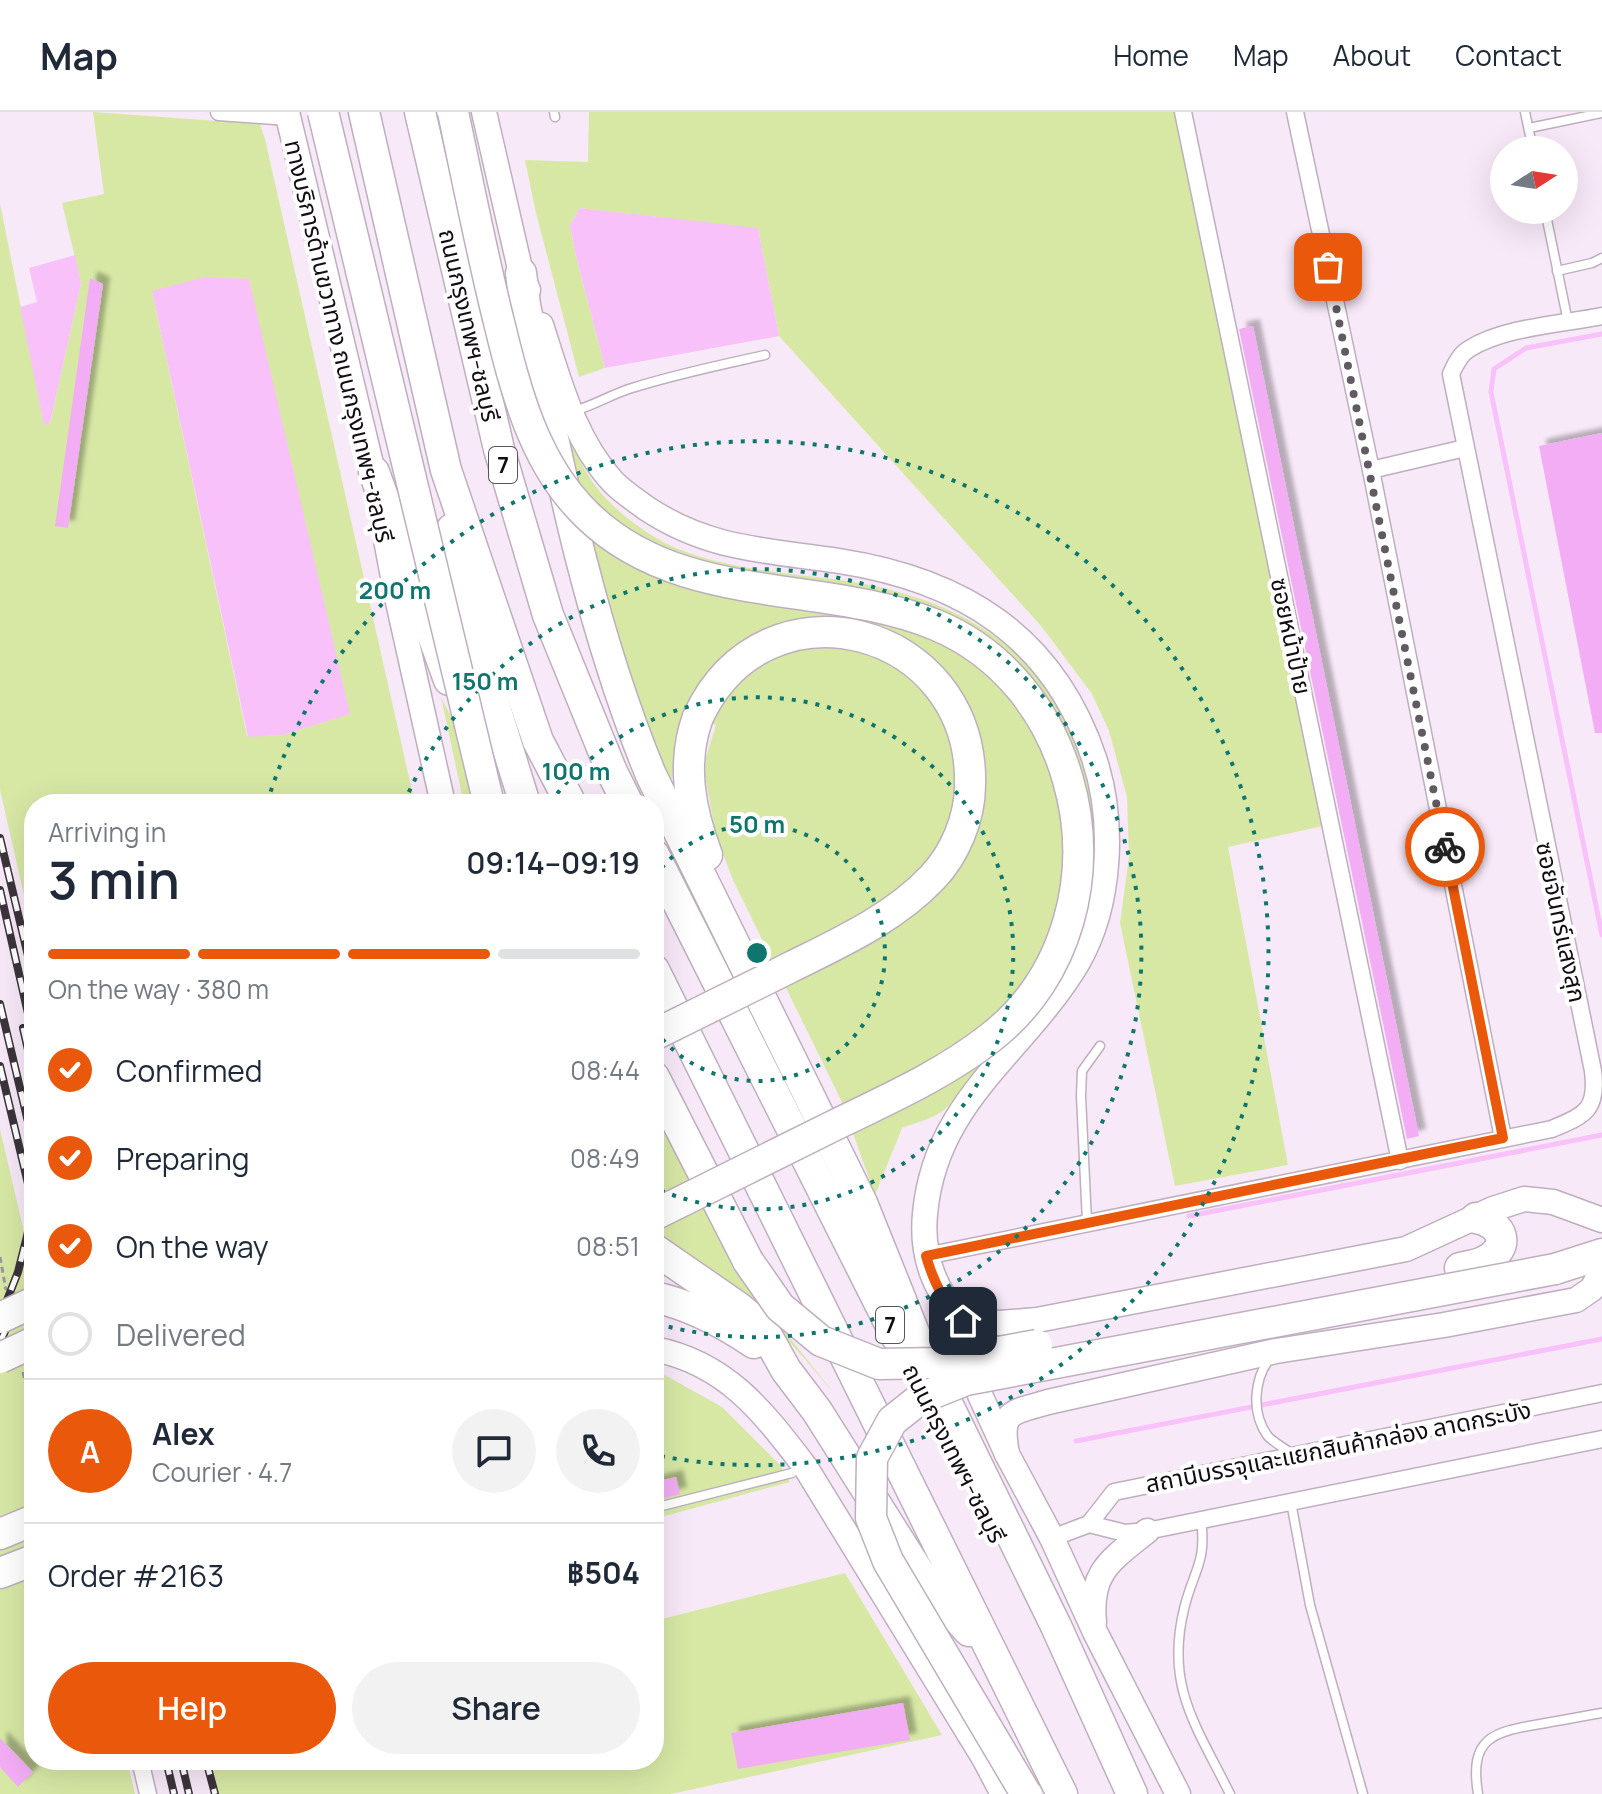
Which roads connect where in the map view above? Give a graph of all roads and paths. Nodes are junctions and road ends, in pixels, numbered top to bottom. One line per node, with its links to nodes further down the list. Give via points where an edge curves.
1 (219, 112): 11 (street)
2 (323, 112): 27 (highway, bridge)
3 (364, 112): 23 (highway)
4 (420, 112): 31 (highway, ถนนกรุงเทพฯ-ชลบุรี / 7, via 499,449 548,615)
5 (453, 112): 46 (highway, bridge, via 519,399 534,436 589,518 666,565 726,582 889,609 939,626 972,645 1026,692 1041,713 1077,814 1078,878 1065,934 1028,998 992,1036 935,1075)
6 (484, 112): 17 (main road)
7 (1183, 112): 44 (street, ซอยหน้าป้าย)
8 (1295, 112): 24 (street)
9 (1525, 112): 12 (lane)
10 (1602, 113): 12 (lane)
11 (288, 115): 25 (main road, ทางบริการด้านขวาทาง ถนนกรุงเทพฯ-ชลบุรี)
12 (1529, 128): 13 (lane)
13 (1530, 136)
14 (1548, 224): 16 (lane)
15 (1602, 258): 16 (lane)
16 (1557, 271): 19 (lane)
17 (521, 273): 21 (main road); 32 (highway, via 566,502 593,606 631,726)
18 (1602, 316): 19 (street, ซอยจันทร์แสงสุก)
19 (1568, 323): 22 (street, ซอยจันทร์แสงสุก, via 1504,335 1466,350 1451,374)
20 (765, 355): 21 (lane, via 627,389)
21 (570, 412): 53 (main road, via 615,483 684,531 748,549 903,573 970,602 1037,656 1072,705 1085,734 1106,819 1103,879 1090,936 1060,989 949,1128 926,1195)
22 (1465, 448): 24 (street); 43 (street, ซอยจันทร์แสงสุก, via 1594,1084 1586,1113 1552,1129)
23 (446, 470): 29 (highway, via 458,588); 30 (highway, via 538,741)
24 (1371, 470): 43 (street)
25 (374, 472): 26 (main road, ทางบริการด้านขวาทาง ถนนกรุงเทพฯ-ชลบุรี); 28 (highway)
26 (441, 794)
27 (487, 794)
28 (497, 794)
29 (522, 794)
30 (566, 794)
31 (623, 794)
32 (660, 794)
33 (664, 801): 45 (highway)
34 (664, 875): 89 (highway, ถนนกรุงเทพฯ-ชลบุรี / 7)
35 (766, 979): 40 (highway, bridge)
36 (766, 979): 37 (highway, bridge, via 901,905 946,861 966,818 969,747 951,703 935,680 908,658 862,636 837,631 764,646 717,682 698,717 688,757 697,827)
37 (766, 979)
38 (766, 979): 45 (highway, bridge, via 808,1064)
39 (664, 990): 82 (highway, 7)
40 (664, 1030)
41 (1100, 1046): 49 (lane, via 1082,1071)
42 (664, 1097): 47 (highway, bridge, via 748,1261 780,1307 821,1341 879,1364 939,1363 1460,1268 1484,1261 1501,1238 1491,1221)
43 (1503, 1138): 44 (street, ซอยจันทร์แสงสุก)
44 (1400, 1161): 49 (street, ซอยจันทร์แสงสุก)
45 (843, 1164): 89 (highway, via 921,1350 1056,1626)
46 (664, 1210)
47 (1476, 1218): 48 (main road, via 1524,1199 1553,1202); 60 (main road, via 1406,1249)
48 (1597, 1218): 50 (main road)
49 (1087, 1222): 53 (street, ซอยจันทร์แสงสุก)
50 (1602, 1243)
51 (1602, 1254): 87 (highway, bridge, via 1555,1269 966,1380 921,1398 892,1421 872,1458 871,1518 888,1561)
52 (664, 1256): 65 (highway, via 762,1327)
53 (926, 1256): 60 (main road, via 945,1303 963,1321)
54 (1602, 1270): 57 (main road, via 1592,1289)
55 (1602, 1295): 57 (lane)
56 (664, 1299): 65 (highway, via 721,1321)
57 (1576, 1300): 62 (main road)
58 (24, 1307): 59 (highway, bridge)
59 (0, 1318)
60 (1000, 1323): 68 (main road, via 976,1338 973,1351 980,1395)
61 (24, 1347): 64 (highway, bridge)
62 (1276, 1351): 68 (main road, via 1020,1410 1007,1417 1003,1427); 69 (lane, via 1261,1369 1258,1413 1267,1436)
63 (664, 1352): 86 (main road, via 728,1382 758,1406 806,1468)
64 (0, 1358)
65 (786, 1370): 82 (highway, via 925,1582)
66 (1602, 1393): 69 (street, สถานีบรรจุและแยกสินค้ากล่อง ลาดกระบัง)
67 (1602, 1439): 71 (street, สถานีบรรจุและแยกสินค้ากล่อง ลาดกระบัง)
68 (1007, 1454): 78 (main road)
69 (1293, 1454): 75 (street, สถานีบรรจุและแยกสินค้ากล่อง ลาดกระบัง, via 1114,1492)
70 (792, 1473): 72 (lane)
71 (1291, 1501): 73 (street, สถานีบรรจุและแยกสินค้ากล่อง ลาดกระบัง); 92 (lane, via 1310,1605)
72 (664, 1505)
73 (1201, 1520): 76 (street, สถานีบรรจุและแยกสินค้ากล่อง ลาดกระบัง); 91 (lane, via 1204,1552 1184,1608 1177,1667 1185,1704)
74 (24, 1524): 77 (highway)
75 (1089, 1524): 76 (street, สถานีบรรจุและแยกสินค้ากล่อง ลาดกระบัง, via 1125,1533); 78 (street)
76 (1147, 1531): 81 (main road, via 1101,1571 1092,1602)
77 (0, 1534)
78 (1052, 1538): 81 (main road)
79 (24, 1564): 80 (highway)
80 (0, 1573)
81 (1095, 1632): 90 (main road)
82 (999, 1666): 88 (highway, 7)
83 (1602, 1713): 93 (lane, via 1499,1731 1477,1760)
84 (142, 1770): 85 (street)
85 (148, 1794)
86 (1003, 1794)
87 (1026, 1794)
88 (1062, 1794)
89 (1130, 1794)
90 (1178, 1794)
91 (1230, 1794)
92 (1363, 1794)
93 (1478, 1794)

